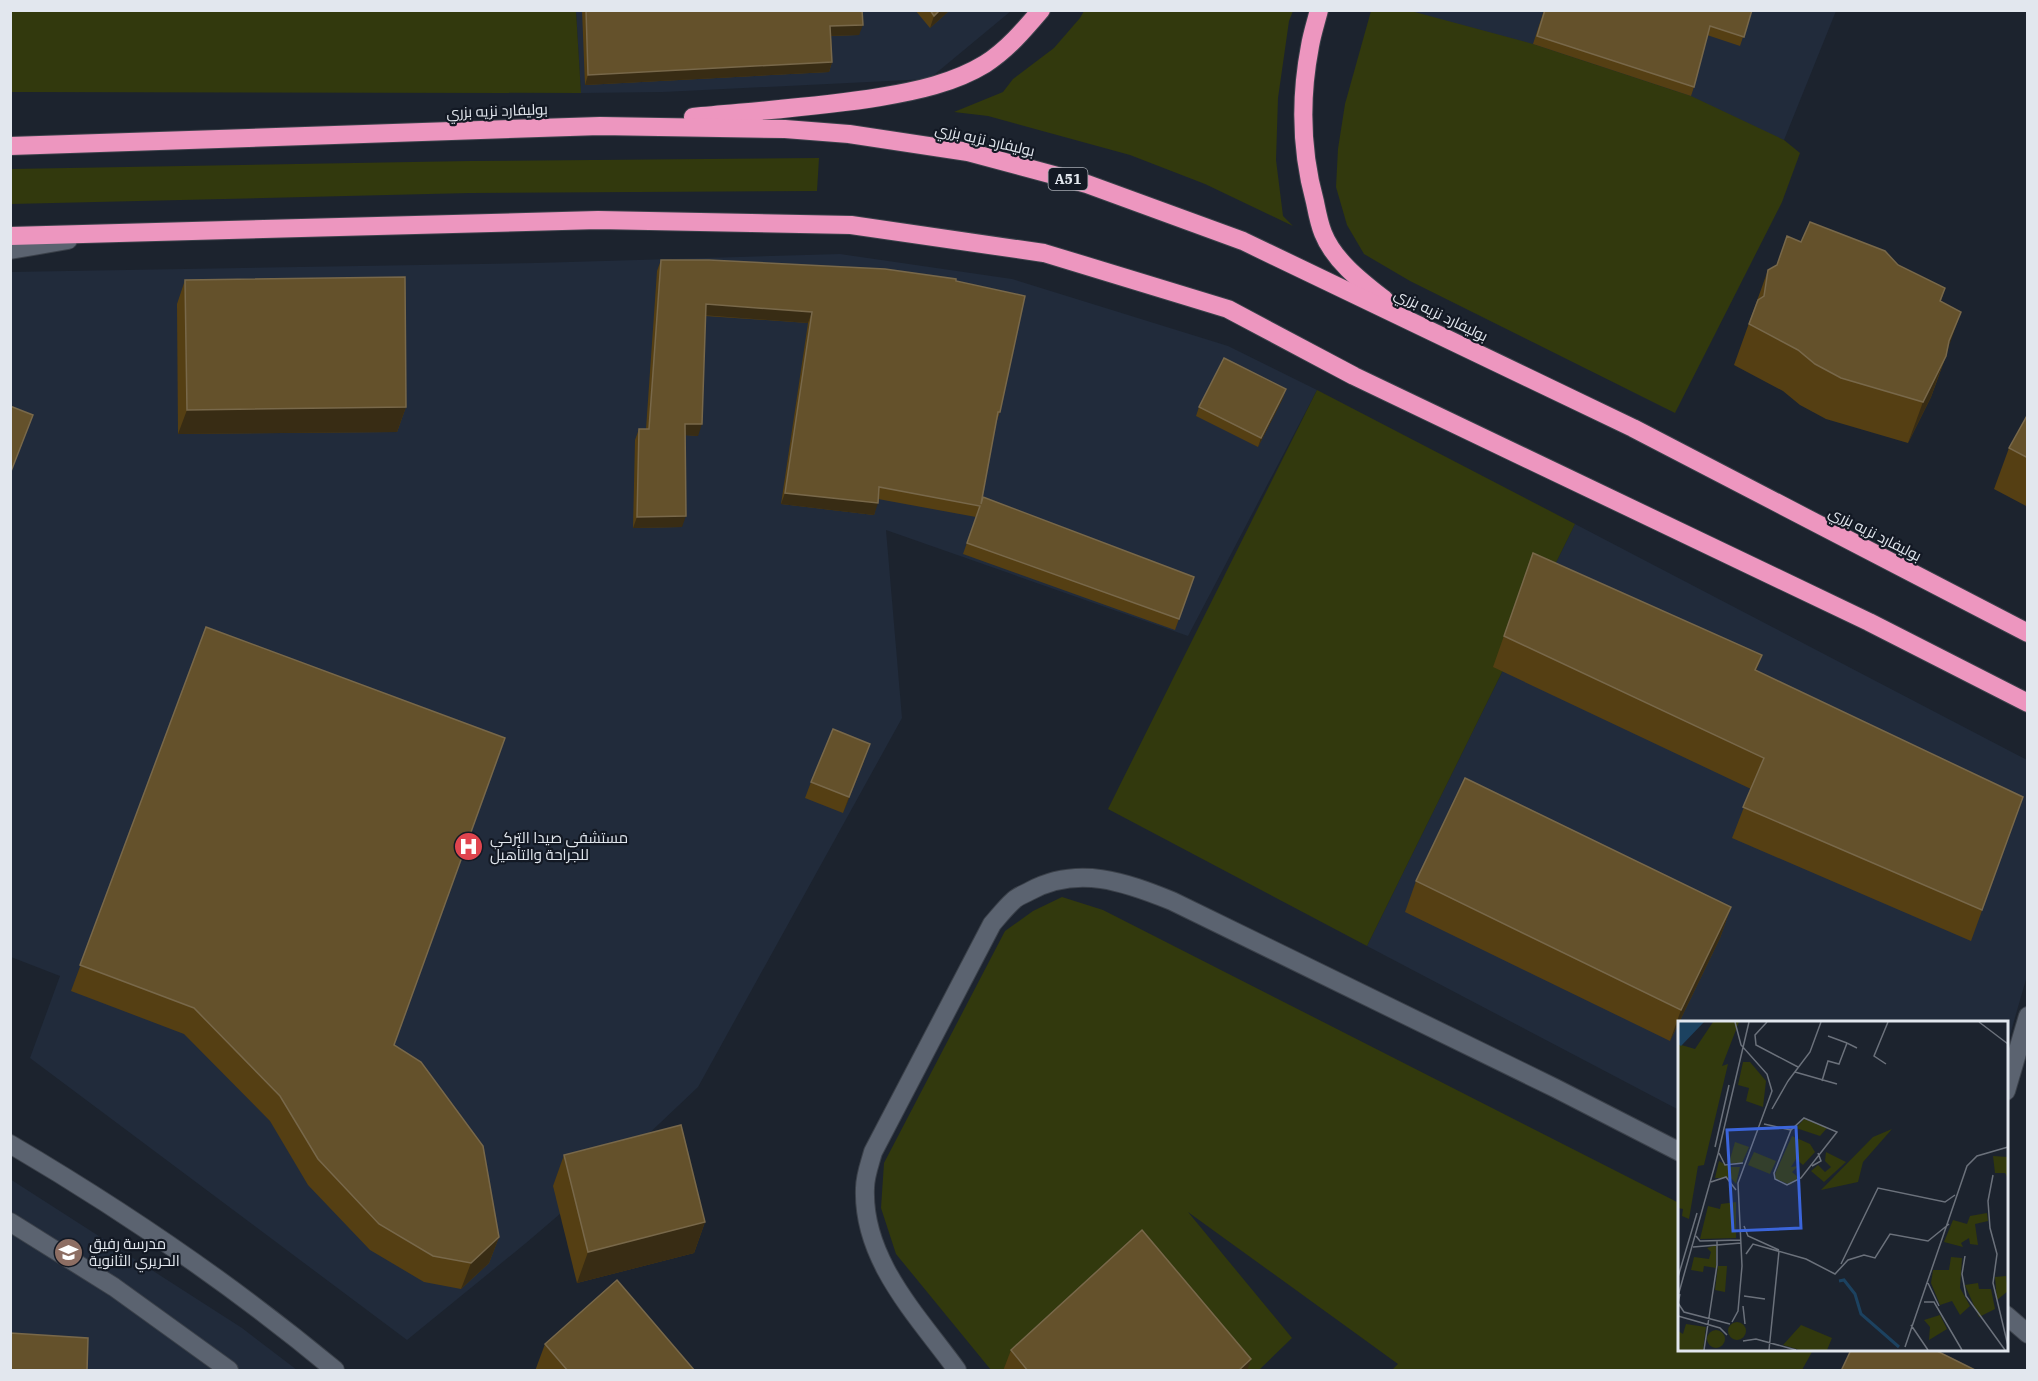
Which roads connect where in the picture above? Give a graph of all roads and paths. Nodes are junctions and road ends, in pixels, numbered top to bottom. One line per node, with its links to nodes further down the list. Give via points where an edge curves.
1 (1041, 10): 3 (highway, via 1017,38 985,64 915,91 852,102)
2 (1319, 10): 8 (highway, via 1306,66 1302,119 1311,187 1323,234 1357,277)
3 (600, 126): 4 (highway, بوليفارد نزيه بزري / A51); 8 (highway, بوليفارد نزيه بزري / A51, via 785,129 849,134 968,152 1087,184 1243,241)
4 (10, 146)
5 (102, 234): 6 (highway); 7 (street); 10 (highway, via 621,220 851,225 1044,253 1228,309 1354,376 1869,622)
6 (10, 236)
7 (10, 250)
8 (1410, 320): 9 (highway, بوليفارد نزيه بزري / A51, via 1633,428)
9 (2028, 633)
10 (2028, 703)
11 (2028, 1016): 12 (street)
12 (2008, 1087)
13 (10, 1144): 19 (street, via 206,1271)
14 (1678, 1151): 20 (street, via 1172,901 1106,880 1074,877 1043,884 1015,899 992,924 873,1152 865,1185 865,1215 876,1250 896,1289)
15 (10, 1222): 18 (street, via 114,1287)
16 (2008, 1316): 17 (street)
17 (2028, 1334)
18 (229, 1371)
19 (335, 1371)
20 (957, 1371)

